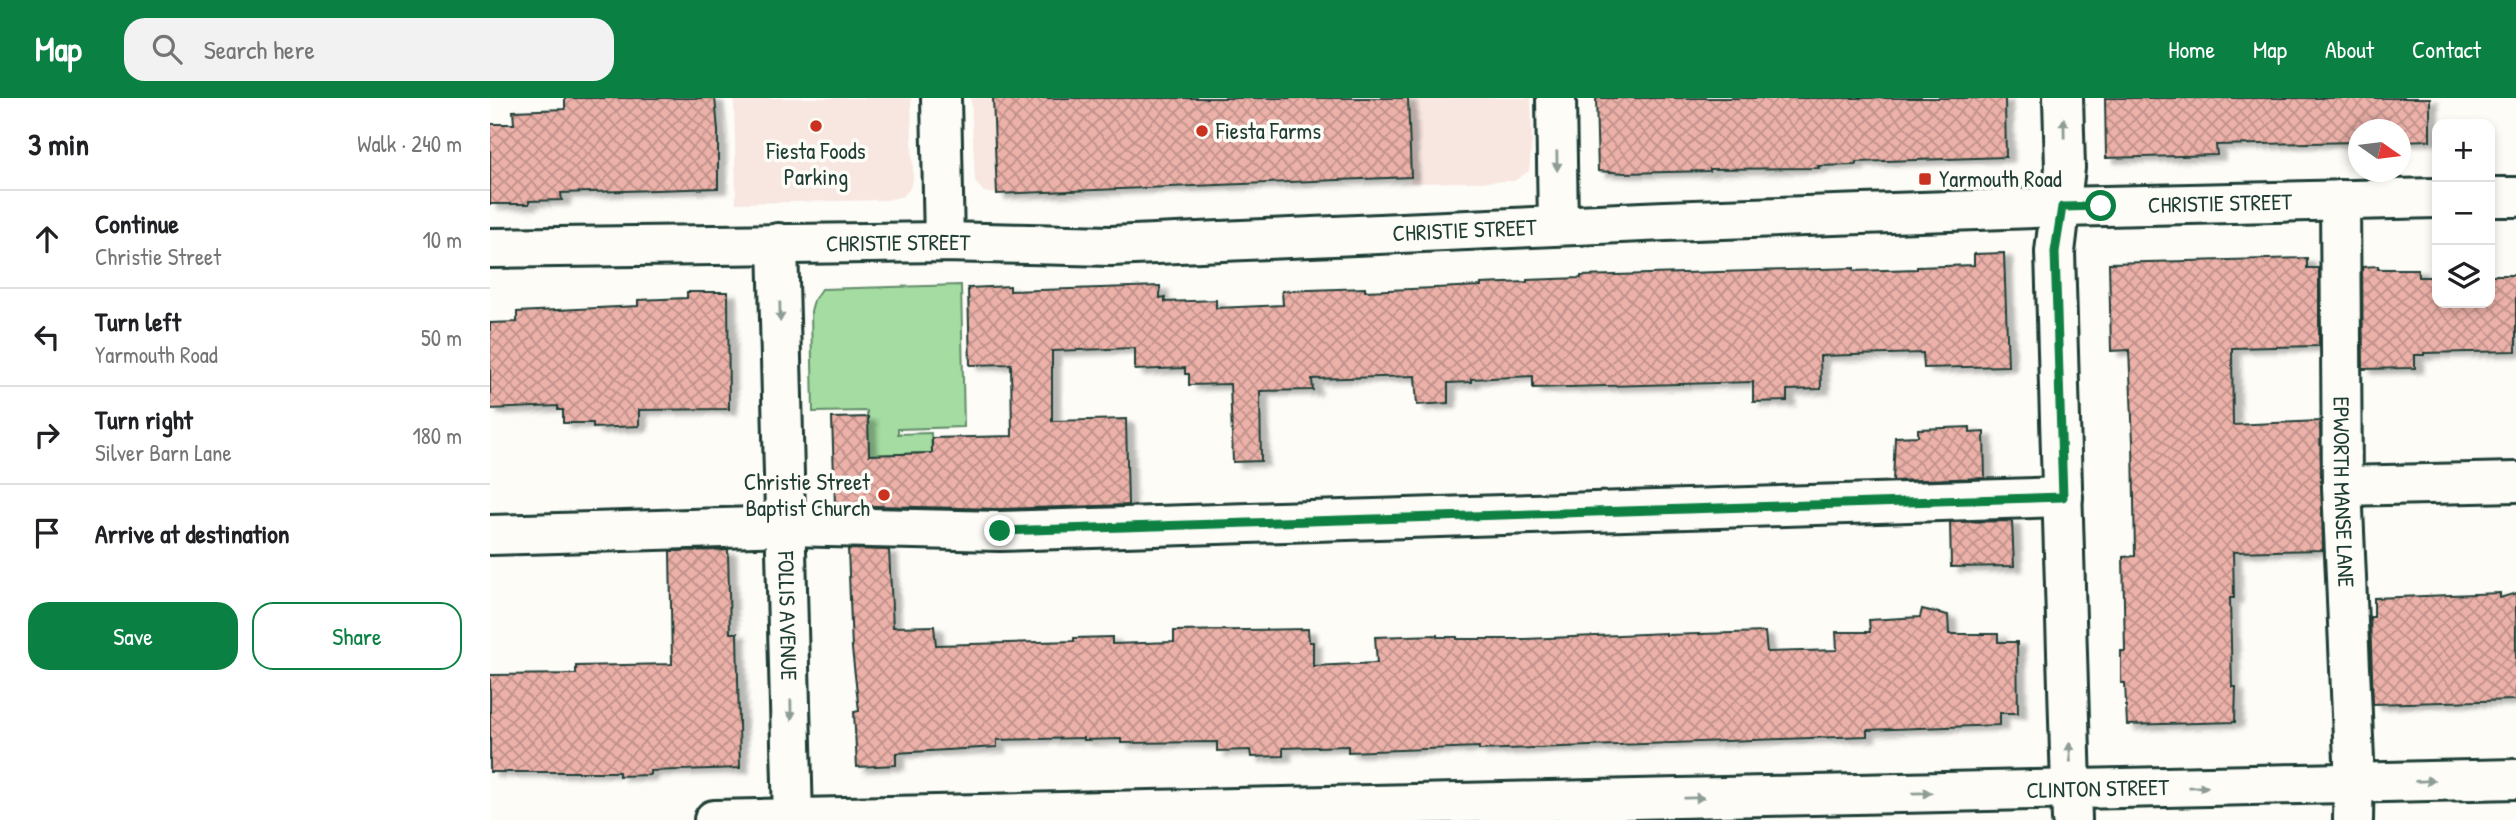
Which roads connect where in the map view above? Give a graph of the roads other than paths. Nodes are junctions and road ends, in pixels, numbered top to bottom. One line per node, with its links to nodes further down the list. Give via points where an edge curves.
1 (941, 98): 10 (street)
2 (1556, 98): 9 (street, one-way to 9)
3 (2063, 98): 8 (street, one-way to 3)
4 (2495, 197): 5 (street)
5 (2516, 197)
6 (2432, 198): 7 (street, CHRISTIE STREET)
7 (2340, 200): 8 (street, CHRISTIE STREET); 14 (street, EPWORTH MANSE LANE)
8 (2062, 207): 9 (street, CHRISTIE STREET); 15 (street, via 2055,252)
9 (1558, 225): 10 (street, CHRISTIE STREET, via 1111,246)
10 (944, 242): 11 (street, CHRISTIE STREET)
11 (778, 243): 12 (street, CHRISTIE STREET); 16 (street, FOLLIS AVENUE, one-way to 16)
12 (490, 248)
13 (2516, 482): 14 (street)
14 (2342, 486): 19 (street, EPWORTH MANSE LANE)
15 (2063, 497): 16 (street, via 1000,531); 20 (street, one-way to 15)
16 (786, 526): 17 (street); 21 (street, FOLLIS AVENUE, one-way to 21)
17 (490, 535)
18 (2516, 779): 19 (street, CLINTON STREET, one-way to 18)
19 (2353, 802): 20 (street, CLINTON STREET, one-way to 19)
20 (2072, 805): 21 (street, CLINTON STREET, one-way to 20)
21 (793, 819): 22 (street, CLINTON STREET)
22 (714, 820)

